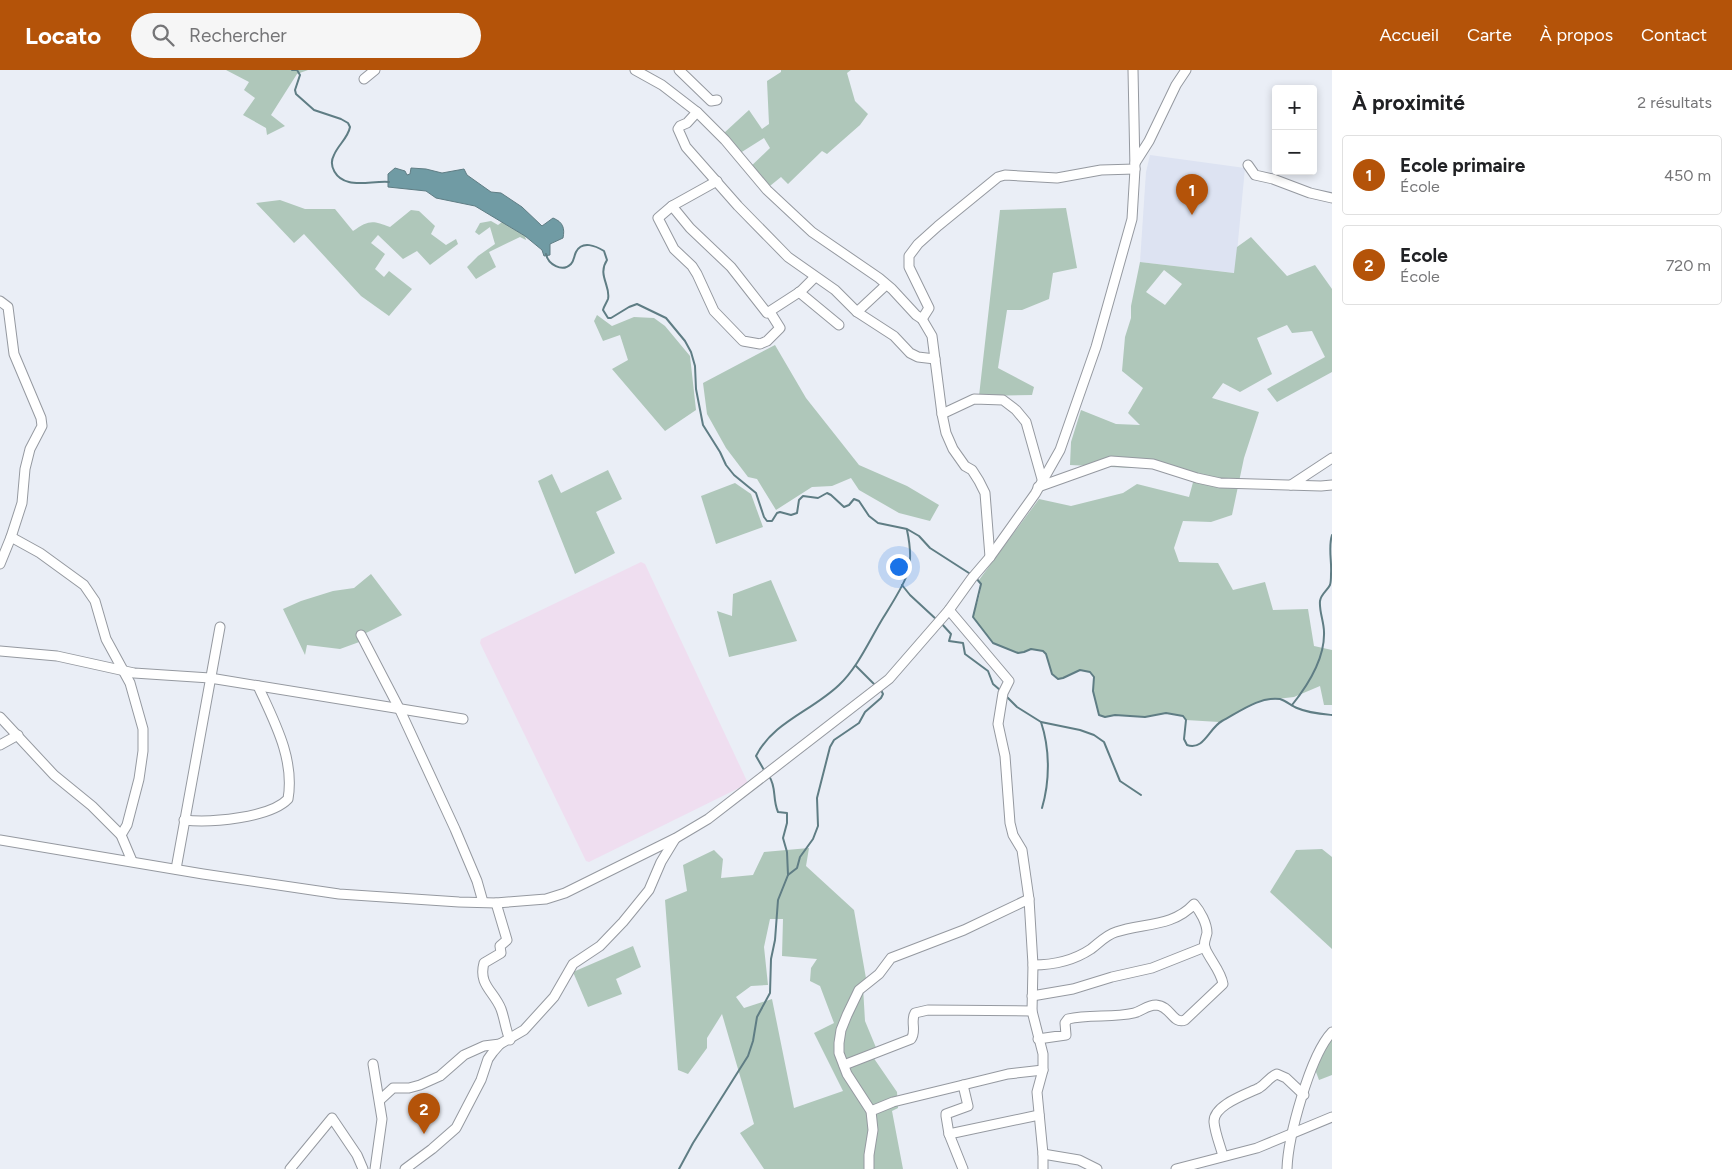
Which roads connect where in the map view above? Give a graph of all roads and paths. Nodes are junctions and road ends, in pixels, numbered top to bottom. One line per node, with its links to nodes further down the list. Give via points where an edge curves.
1 (375, 70): 6 (street)
2 (635, 70): 8 (street, via 662,85)
3 (679, 70): 7 (street, via 711,101)
4 (1133, 70): 10 (street)
5 (1186, 70): 10 (street)
6 (364, 79)
7 (716, 100)
8 (696, 112): 11 (street, via 678,129 686,147); 15 (street, via 725,140 767,190 806,227)
9 (1248, 165): 12 (street, via 1255,175)
10 (1135, 166): 20 (street, via 1057,178 998,177 938,226 909,256 910,267 929,308); 25 (street, via 1132,218 1096,347 1060,450)
11 (717, 180): 13 (street); 14 (street, via 761,231 788,257)
12 (1332, 198)
13 (672, 206): 18 (street, via 731,267 765,312); 18 (street, via 658,220 674,249 697,274 714,311 743,341 760,344 780,328)
14 (816, 277): 16 (street); 19 (street)
15 (886, 284): 19 (street); 20 (street)
16 (799, 292): 18 (street); 21 (street)
17 (0, 301): 28 (street, via 8,307 14,354 42,426 27,458 22,503)
18 (770, 312)
19 (857, 312): 22 (street, via 894,336 910,353)
20 (922, 319): 22 (street, via 932,336)
21 (839, 325)
22 (935, 358): 23 (street)
23 (942, 414): 25 (street, via 974,399 1003,400 1026,422); 29 (street, via 952,449 976,476 985,493)
24 (1332, 458): 27 (street)
25 (1040, 483): 27 (street, via 1111,461 1153,464 1220,483); 29 (street)
26 (1332, 484): 27 (street)
27 (1291, 485)
28 (12, 537): 30 (street); 35 (street, via 40,552 84,585 95,601 106,638)
29 (990, 557): 31 (street)
30 (0, 564)
31 (949, 610): 45 (street, via 889,678 708,819); 49 (street, via 1009,681 1003,693 998,724 1005,756 1011,829 1022,850)
32 (220, 627): 36 (street)
33 (360, 635): 38 (street)
34 (0, 651): 35 (street, via 57,656)
35 (125, 672): 36 (street); 44 (street, via 143,729 143,751 127,825)
36 (210, 678): 37 (street); 43 (street)
37 (258, 686): 38 (street); 43 (street, via 285,750 290,780 288,798 278,806 227,820)
38 (399, 708): 40 (street); 50 (street, via 455,829)
39 (0, 716): 41 (street)
40 (463, 719)
41 (18, 735): 42 (street); 44 (street, via 54,775 92,806)
42 (0, 746)
43 (184, 820): 48 (street)
44 (120, 835): 47 (street)
45 (676, 838): 51 (street, via 565,893 546,899); 58 (street, via 649,890 624,922 600,946 573,964 554,997 524,1030)
46 (0, 840): 47 (street)
47 (132, 861): 48 (street)
48 (176, 869): 50 (street, via 339,894)
49 (1029, 899): 53 (street); 61 (street, via 964,930 891,958 879,974 859,990 846,1015 838,1043)
50 (484, 902): 51 (street)
51 (496, 902): 58 (street, via 507,940 500,946 499,955 484,963 482,970 484,983 501,1010)
52 (1205, 947): 53 (street, via 1206,926 1194,904 1186,913 1167,921 1116,932 1068,960); 54 (street, via 1152,968 1074,990); 57 (street, via 1223,984 1184,1020 1179,1022 1165,1008 1152,1005 1134,1014 1068,1019 1064,1036)
53 (1033, 965): 54 (street)
54 (1032, 996): 55 (street)
55 (1032, 1011): 57 (street); 61 (street, via 928,1010 915,1013 911,1039)
56 (1332, 1032): 64 (street, via 1314,1061)
57 (1038, 1039): 62 (street, via 1043,1054)
58 (510, 1040): 59 (street)
59 (500, 1044): 65 (street, via 484,1046 464,1055 440,1076 420,1085 393,1088); 76 (street, via 488,1059 456,1128)
60 (373, 1064): 65 (street)
61 (844, 1065): 66 (street)
62 (1043, 1070): 63 (street, via 1008,1074); 67 (street, via 1037,1092)
63 (963, 1085): 66 (street, via 893,1102); 70 (street, via 968,1106 946,1114)
64 (1304, 1094): 69 (street); 72 (street, via 1277,1074 1264,1086 1245,1093 1216,1112 1214,1122)
65 (380, 1100): 75 (street, via 382,1119)
66 (871, 1111): 77 (street, via 873,1130)
67 (1039, 1115): 70 (street); 71 (street)
68 (1332, 1117): 69 (street)
69 (1293, 1133): 72 (street, via 1257,1148); 82 (street)
70 (949, 1134): 78 (street)
71 (1043, 1154): 79 (street); 80 (street, via 1079,1160)
72 (1223, 1156): 81 (street)
73 (290, 1169): 74 (street, via 332,1118)
74 (363, 1169)
75 (375, 1169)
76 (405, 1169)
77 (869, 1169)
78 (963, 1169)
79 (1043, 1169)
80 (1096, 1169)
81 (1176, 1169)
82 (1287, 1169)

